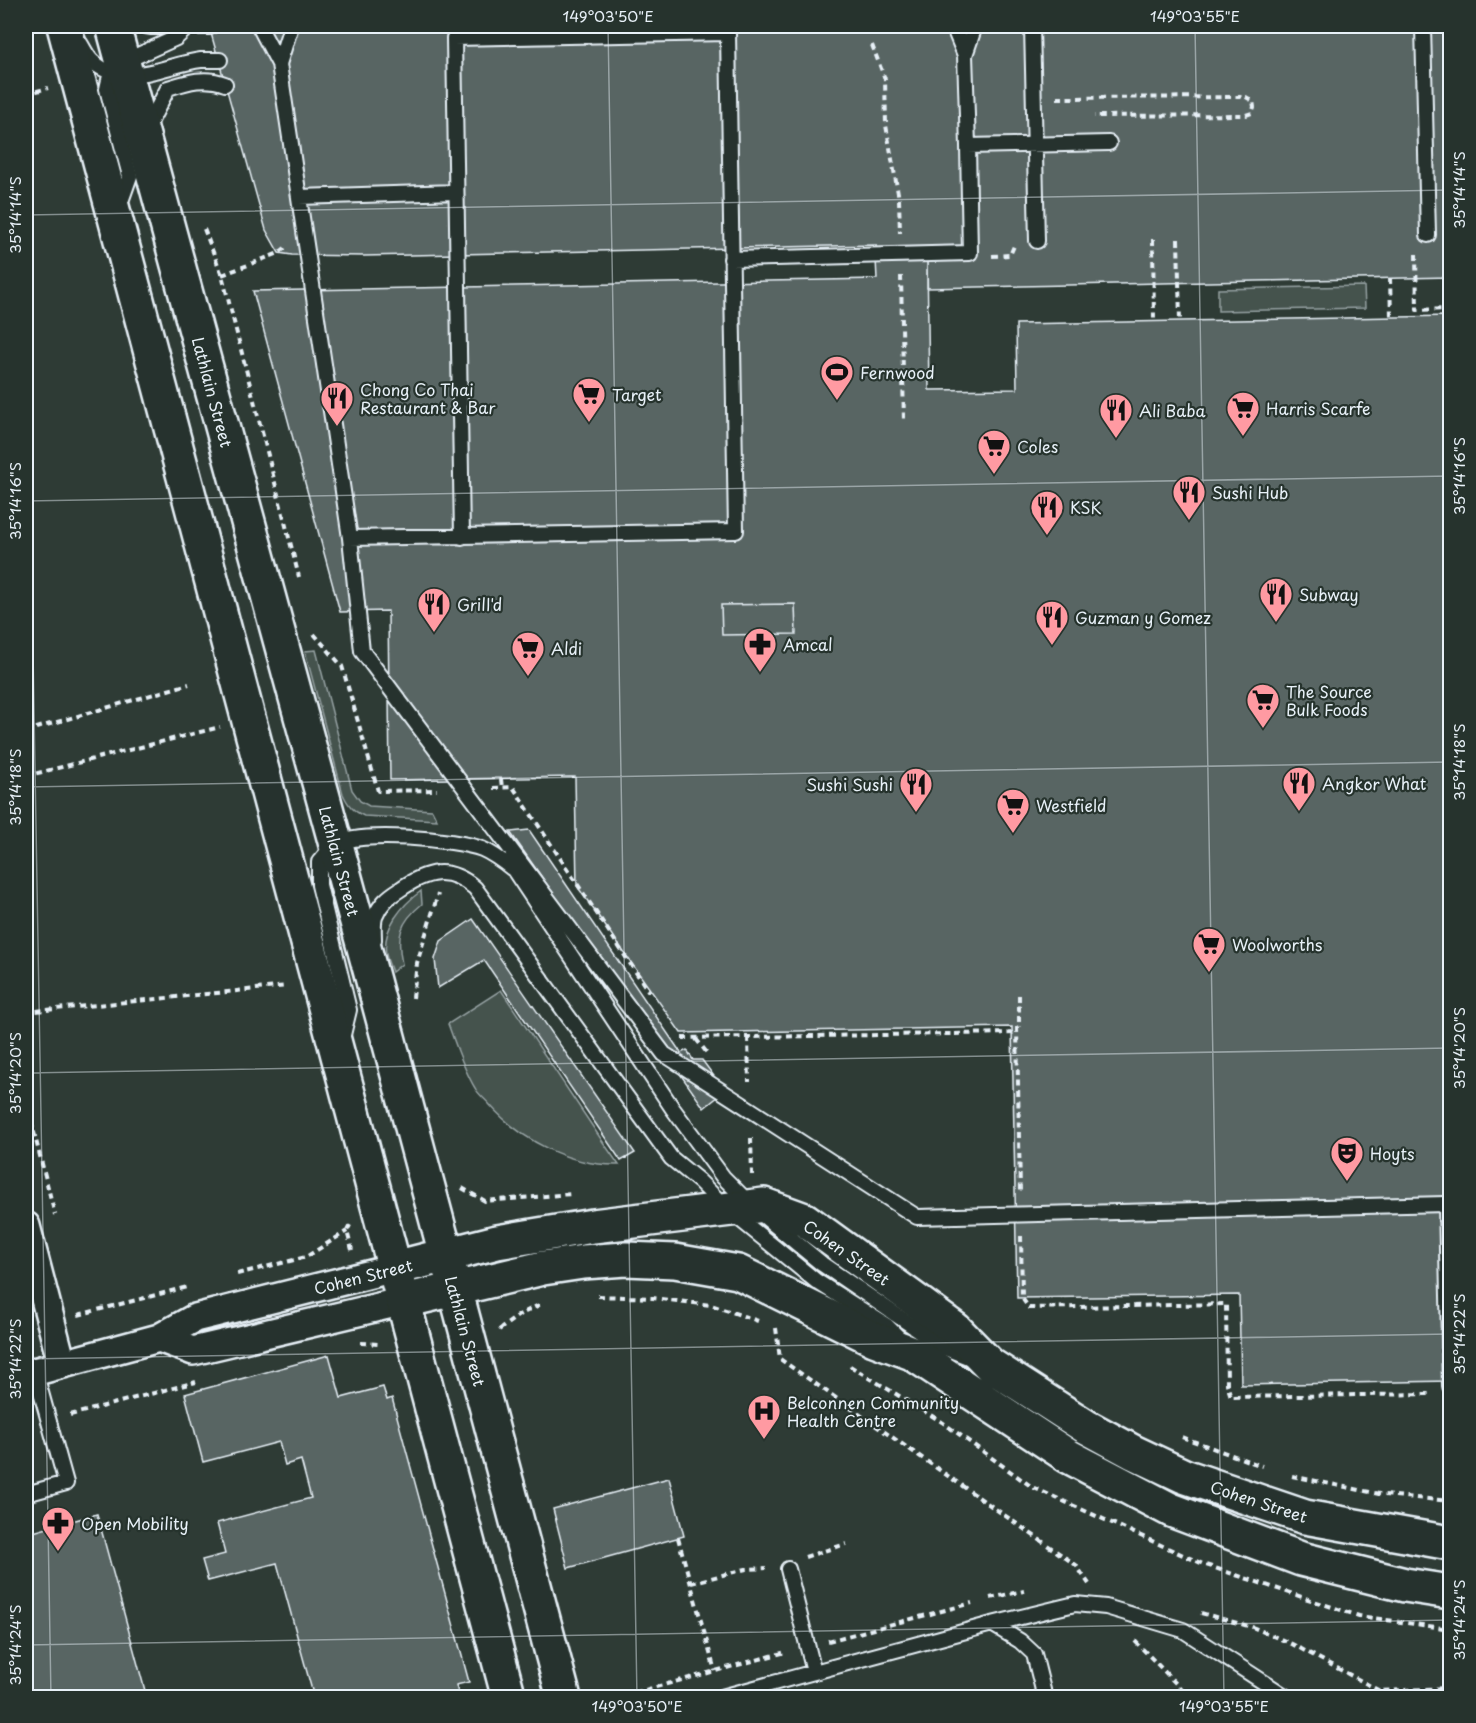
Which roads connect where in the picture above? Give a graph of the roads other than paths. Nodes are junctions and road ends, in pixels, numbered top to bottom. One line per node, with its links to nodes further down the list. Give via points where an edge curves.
1 (66, 26): 15 (lane, via 93,62); 22 (street)
2 (113, 26): 15 (street, Lathlain Street)
3 (146, 26): 4 (lane)
4 (189, 26): 11 (lane); 15 (lane, via 176,38)
5 (260, 26): 14 (lane)
6 (291, 26): 14 (lane)
7 (953, 26): 12 (lane)
8 (975, 26): 12 (lane)
9 (1032, 26): 24 (lane)
10 (1423, 26): 23 (lane)
11 (210, 27)
12 (965, 55): 19 (lane)
13 (220, 60): 15 (lane, via 200,60 154,72)
14 (279, 64): 21 (lane)
15 (120, 69): 17 (street, Lathlain Street); 22 (lane, via 107,89 130,176)
16 (225, 84): 17 (lane, via 207,80 168,88)
17 (143, 135): 28 (street, Lathlain Street)
18 (1109, 143): 19 (lane)
19 (968, 146): 25 (lane, via 970,253)
20 (456, 192): 21 (lane); 25 (lane, via 454,38 728,33); 26 (lane)
21 (299, 197): 27 (lane)
22 (115, 218): 30 (street)
23 (1428, 235)
24 (1037, 241)
25 (731, 258): 26 (lane, via 736,531)
26 (462, 537): 27 (lane)
27 (350, 538): 41 (lane, via 362,651 664,1054 917,1217 1446,1204)
28 (336, 844): 29 (street, Lathlain Street); 30 (lane, via 319,862 319,885 349,1010); 31 (lane, via 372,836 454,841 482,849 509,866 723,1178)
29 (372, 977): 31 (lane, via 375,918 385,900 426,875 444,873 468,882 671,1158 699,1181); 33 (street, Lathlain Street)
30 (338, 1056): 34 (street)
31 (748, 1192): 33 (street, Cohen Street); 38 (lane, via 816,1281 887,1326); 43 (street, Cohen Street, via 764,1204 805,1220 955,1329 990,1365 1133,1452 1184,1476 1305,1517)
32 (26, 1226): 39 (street)
33 (446, 1255): 34 (street, Cohen Street); 35 (street, Lathlain Street)
34 (395, 1268): 36 (street); 37 (street, Cohen Street, via 195,1318)
35 (455, 1289): 36 (street, Cohen Street); 38 (street, Cohen Street, via 584,1262 675,1261 738,1272 874,1339); 49 (street, Lathlain Street)
36 (404, 1301): 37 (street, Cohen Street, via 193,1352); 48 (street)
37 (159, 1338): 39 (street, Cohen Street)
38 (912, 1353): 45 (street, Cohen Street, via 1068,1456 1171,1510 1301,1559)
39 (62, 1364): 40 (street, Cohen Street)
40 (30, 1372): 42 (lane, via 66,1483)
41 (1445, 1390)
42 (26, 1494)
43 (1450, 1543)
44 (788, 1569): 47 (lane)
45 (1450, 1592)
46 (992, 1624): 47 (lane); 51 (lane, via 1034,1654); 52 (lane, via 1076,1604 1106,1607 1183,1630)
47 (814, 1672): 50 (lane)
48 (509, 1698)
49 (564, 1698)
50 (718, 1698)
51 (1046, 1698)
52 (1288, 1698)

